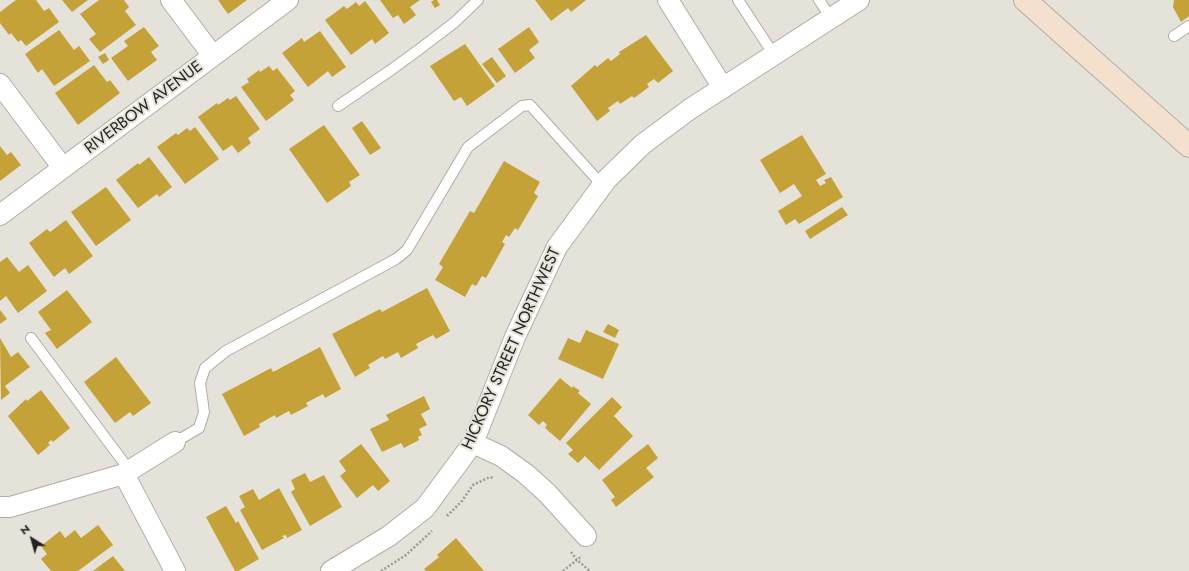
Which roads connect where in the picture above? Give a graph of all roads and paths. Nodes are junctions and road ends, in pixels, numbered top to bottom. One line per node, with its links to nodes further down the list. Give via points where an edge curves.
1 (171, 0): 13 (street)
2 (288, 0): 13 (street, RIVERBOW AVENUE)
3 (478, 0): 16 (lane, via 455,22 421,48)
4 (668, 0): 15 (street)
5 (738, 0): 12 (lane)
6 (819, 0): 9 (lane)
7 (859, 0): 9 (street, HICKORY STREET NORTHWEST)
8 (1025, 0): 17 (main road)
9 (831, 18): 12 (street, HICKORY STREET NORTHWEST)
10 (1189, 26): 11 (lane)
11 (1174, 36)
12 (774, 55): 15 (street, HICKORY STREET NORTHWEST)
13 (213, 56): 18 (street, RIVERBOW AVENUE)
14 (0, 84): 18 (street)
15 (723, 88): 19 (street, HICKORY STREET NORTHWEST, via 643,144)
16 (338, 106)
17 (1189, 146)
18 (63, 168): 20 (street, RIVERBOW AVENUE)
19 (602, 185): 22 (lane, via 530,104 522,106 468,147 407,250 396,259 226,351 205,368 200,383 204,412 199,428); 23 (street, HICKORY STREET NORTHWEST, via 557,247 515,337)
20 (0, 215)
21 (31, 338): 24 (lane)
22 (175, 442): 24 (street)
23 (473, 442): 29 (street, via 501,456 526,474); 33 (street, HICKORY STREET NORTHWEST, via 425,508 389,536)
24 (127, 472): 26 (street, via 10,507); 32 (street)
25 (496, 479): 27 (path, via 490,477 472,484 462,501)
26 (0, 507)
27 (442, 521)
28 (438, 526): 34 (path, via 406,555)
29 (586, 536)
30 (566, 546): 31 (path)
31 (577, 560): 35 (path); 36 (path)
32 (174, 571)
33 (331, 571)
34 (381, 571)
35 (563, 571)
36 (590, 571)

